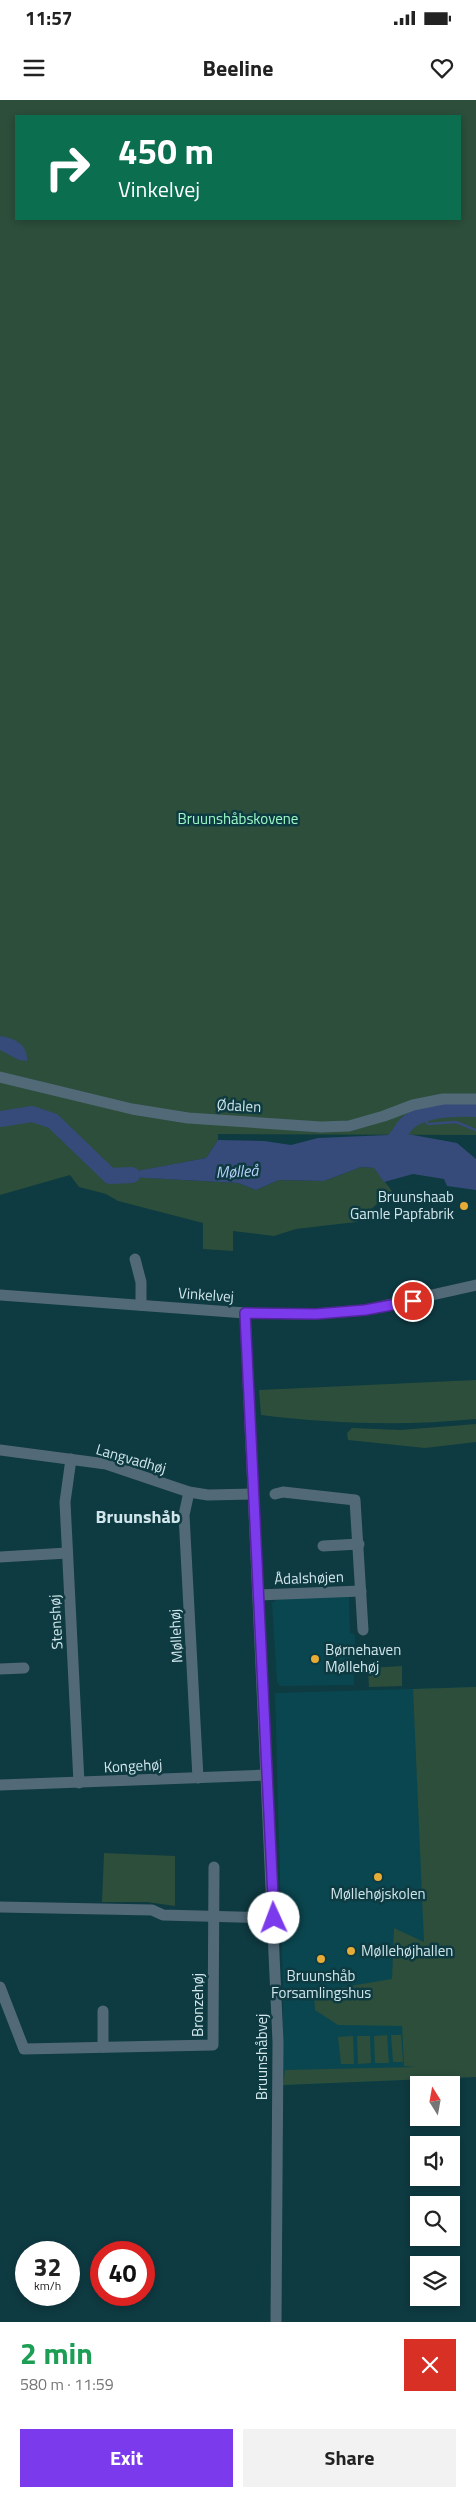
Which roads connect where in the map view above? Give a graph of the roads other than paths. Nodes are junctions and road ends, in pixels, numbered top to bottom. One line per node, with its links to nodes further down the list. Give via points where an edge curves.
1 (0, 1077): 2 (street, Ødalen, via 132,1109 188,1118 321,1127 349,1126 413,1105 443,1099)
2 (476, 1099)
3 (135, 1259): 6 (street, via 141,1282)
4 (476, 1285): 7 (street, Vinkelvej, via 365,1310 316,1314)
5 (0, 1294): 6 (street, Vinkelvej)
6 (141, 1305): 7 (street, Vinkelvej)
7 (245, 1313): 11 (street, Bruunshåbvej)
8 (0, 1450): 9 (street, Langvadhøj)
9 (71, 1459): 10 (street, Langvadhøj, via 106,1464); 15 (street, Stenshøj, via 65,1502)
10 (189, 1492): 11 (street, Langvadhøj); 23 (street, Møllehøj, via 184,1515)
11 (253, 1494): 18 (street, Bruunshåbvej)
12 (275, 1494): 13 (street, Ådalshøjen, via 283,1492 355,1500)
13 (359, 1544): 14 (street); 17 (street, Ådalshøjen)
14 (323, 1546)
15 (67, 1553): 16 (street); 24 (street, Stenshøj)
16 (0, 1557)
17 (361, 1591): 18 (street, Ådalshøjen); 19 (street, Ådalshøjen)
18 (258, 1595): 22 (street, Bruunshåbvej)
19 (363, 1630)
20 (24, 1668): 21 (street)
21 (0, 1669)
22 (267, 1775): 23 (street, Kongehøj); 29 (street, Bruunshåbvej)
23 (198, 1778): 24 (street, Kongehøj)
24 (79, 1783): 25 (street, Kongehøj)
25 (0, 1786)
26 (214, 1867): 28 (street, Bronzehøj)
27 (0, 1907): 28 (street, via 152,1910 163,1915)
28 (214, 1916): 29 (street); 32 (street, Bronzehøj, via 213,2045)
29 (274, 1918): 33 (street, Bruunshåbvej, via 278,2042)
30 (0, 1987): 32 (street, Bronzehøj, via 24,2049)
31 (103, 2011): 32 (street)
32 (103, 2047)
33 (276, 2322)

